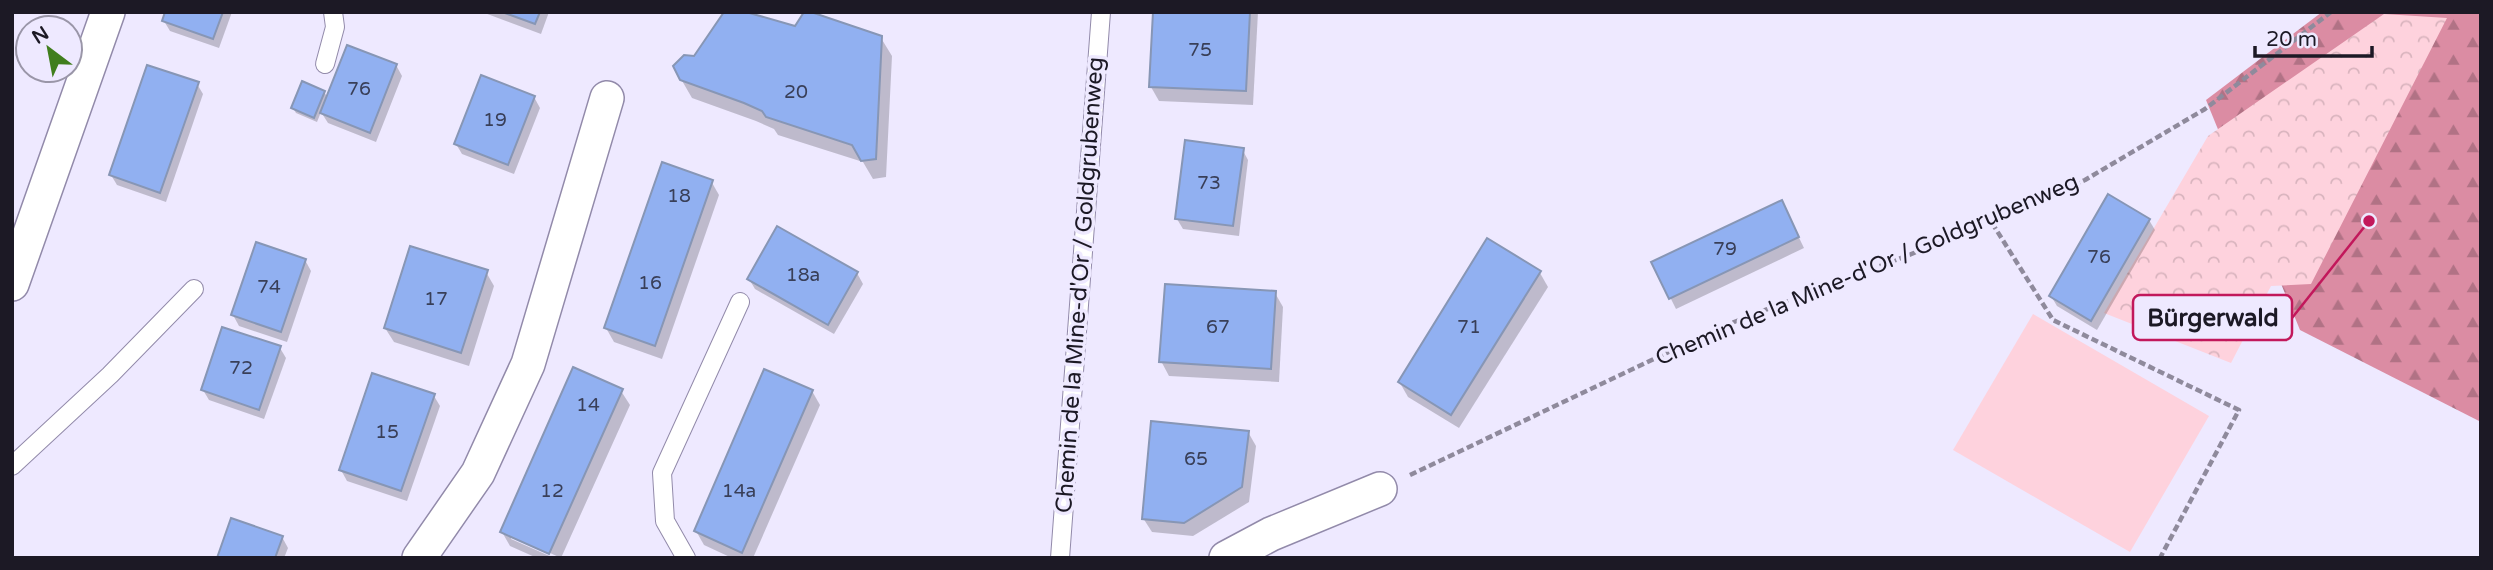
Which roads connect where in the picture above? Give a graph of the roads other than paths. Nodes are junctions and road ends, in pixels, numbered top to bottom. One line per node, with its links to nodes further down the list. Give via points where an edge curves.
1 (108, 12): 6 (street)
2 (333, 12): 4 (lane, via 335,27)
3 (1101, 12): 13 (lane, Chemin de la Mine-d'Or / Goldgrubenweg)
4 (324, 64)
5 (607, 98): 11 (street, via 528,364 478,472)
6 (12, 284)
7 (194, 289): 9 (lane)
8 (740, 302): 12 (lane, via 662,473 665,521)
9 (12, 466)
10 (1380, 489): 14 (street, via 1271,534)
11 (419, 558)
12 (686, 558)
13 (1060, 558)
14 (1226, 558)

